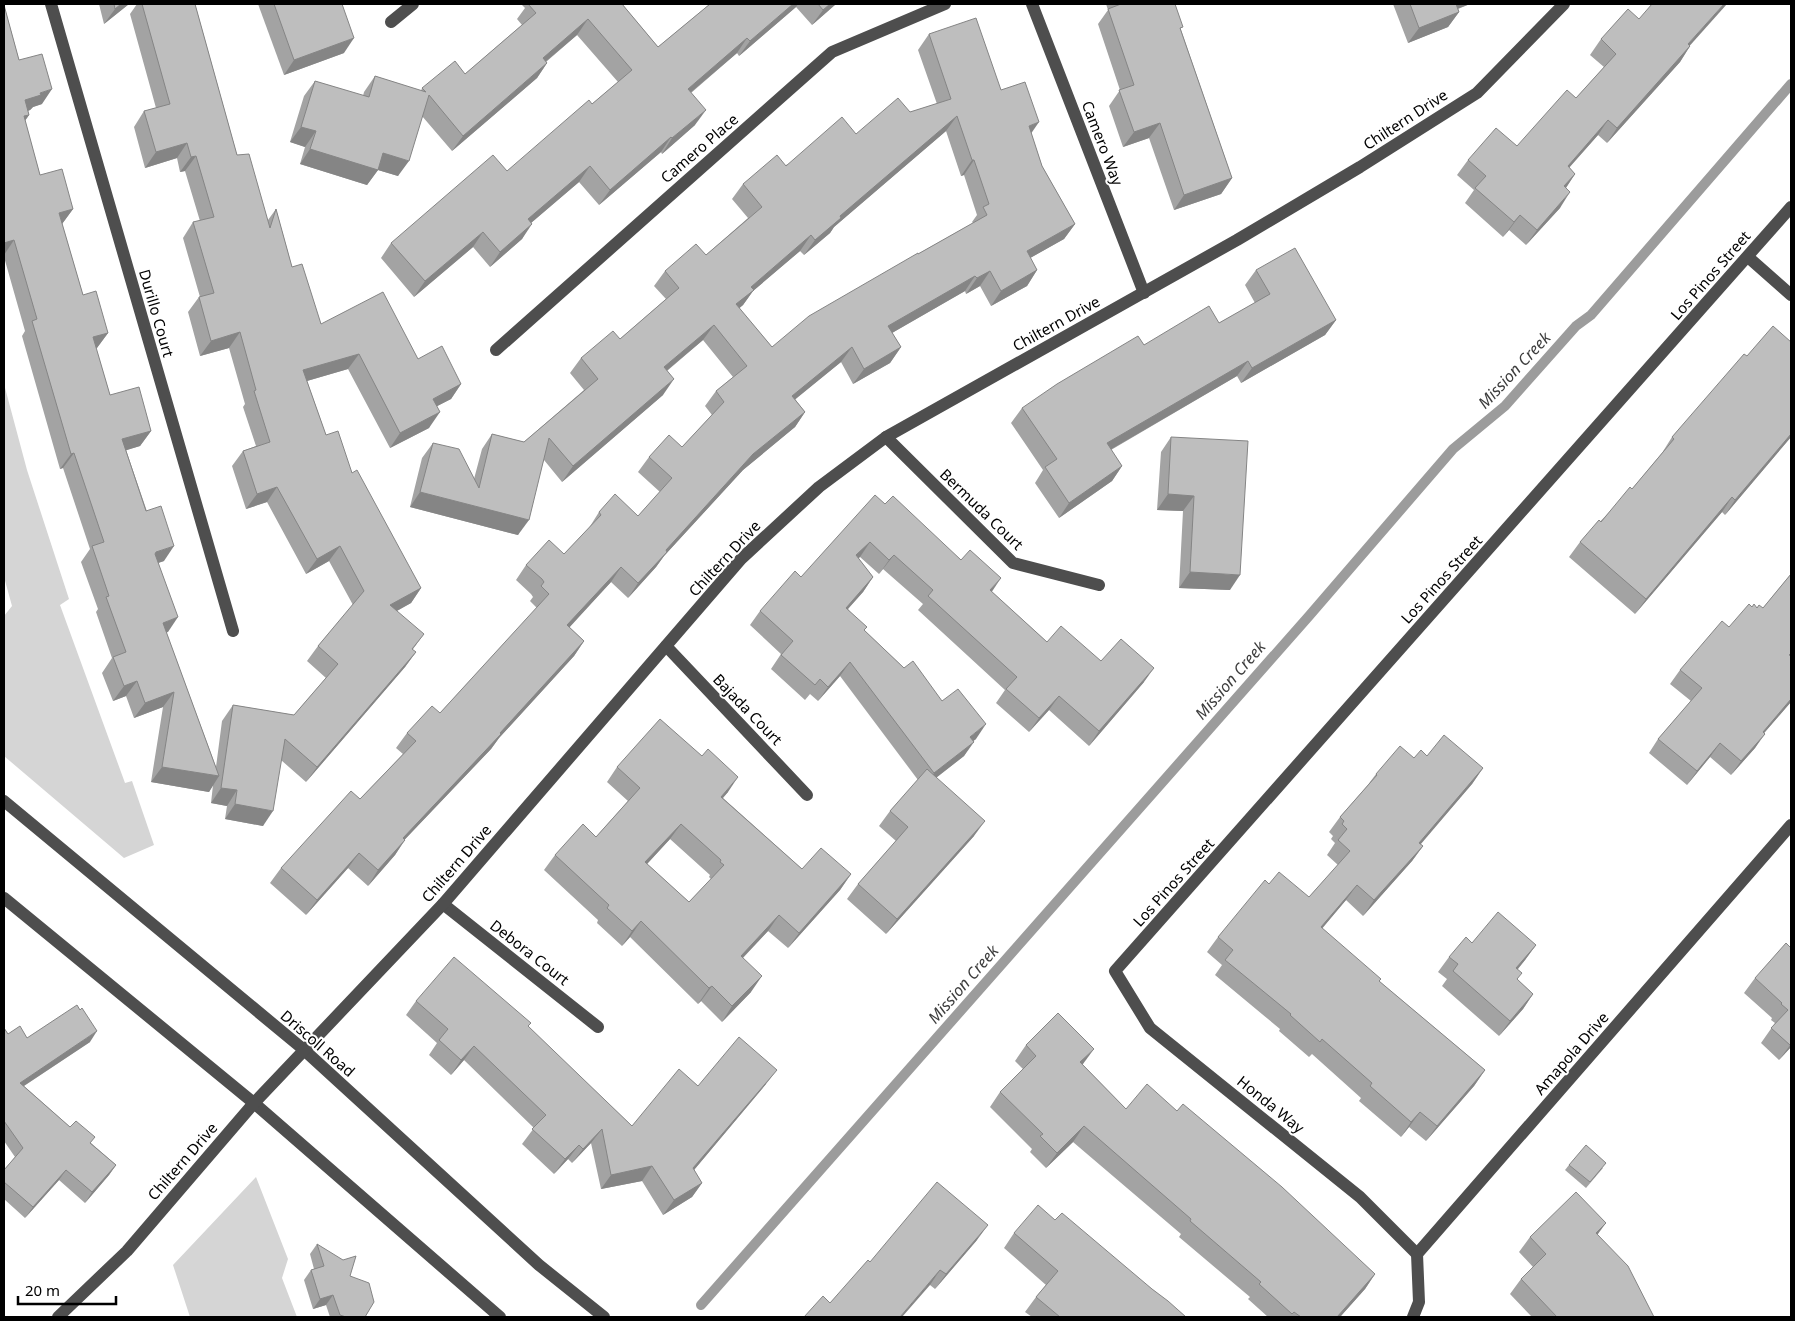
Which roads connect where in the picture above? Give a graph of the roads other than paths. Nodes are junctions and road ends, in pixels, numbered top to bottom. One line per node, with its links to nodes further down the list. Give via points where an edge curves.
1 (51, 4): 14 (street, Durillo Court)
2 (413, 4): 6 (street)
3 (944, 4): 11 (street, Camero Place, via 832,52)
4 (1032, 4): 9 (street, Camero Way)
5 (1564, 4): 9 (street, Chiltern Drive, via 1477,93 1360,167)
6 (391, 22)
7 (1791, 207): 8 (street, Los Pinos Street)
8 (1748, 257): 10 (street); 21 (street, Los Pinos Street)
9 (1144, 293): 12 (street, Chiltern Drive)
10 (1791, 295)
11 (496, 350)
12 (886, 437): 13 (street, Bermuda Court, via 1013,563); 15 (street, Chiltern Drive, via 819,487 741,560)
13 (1099, 585)
14 (233, 631)
15 (666, 646): 16 (street, Bajada Court); 20 (street, Chiltern Drive)
16 (807, 795)
17 (4, 801): 23 (street, Driscoll Road)
18 (1789, 832): 25 (street, Amapola Drive)
19 (4, 898): 24 (street)
20 (443, 904): 22 (street, Debora Court); 23 (street, Chiltern Drive)
21 (1115, 971): 25 (street, Honda Way, via 1150,1028 1360,1197)
22 (598, 1027)
23 (303, 1049): 24 (street, Chiltern Drive); 28 (street, Driscoll Road, via 539,1265)
24 (254, 1103): 26 (street, Chiltern Drive, via 127,1251); 27 (street)
25 (1417, 1254): 29 (street, via 1419,1302)
26 (58, 1317)
27 (500, 1317)
28 (604, 1317)
29 (1413, 1317)

